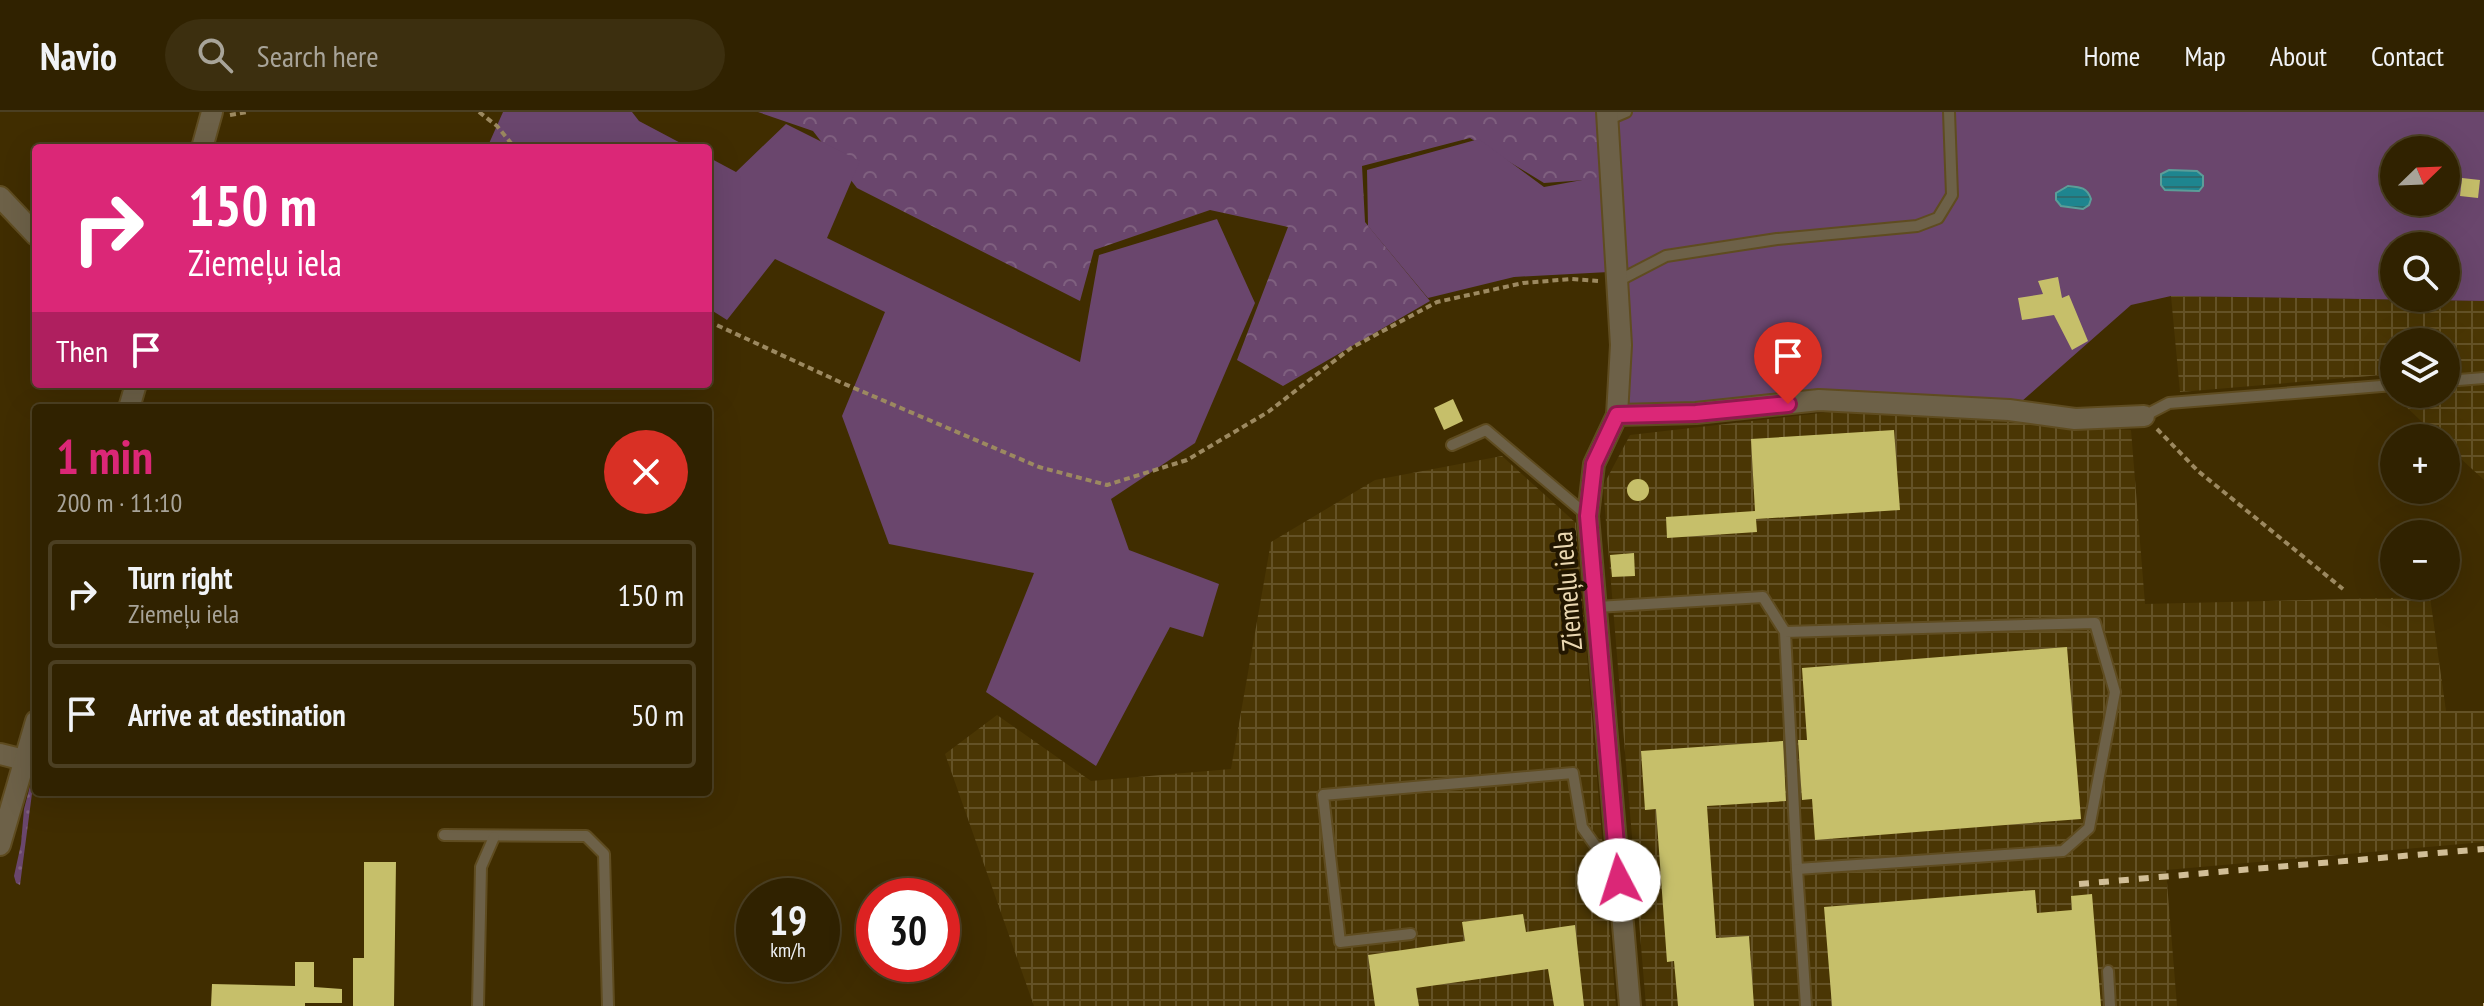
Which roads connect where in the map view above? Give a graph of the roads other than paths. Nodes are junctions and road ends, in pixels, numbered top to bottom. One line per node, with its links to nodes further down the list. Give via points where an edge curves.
1 (212, 112): 5 (street)
2 (1626, 112): 4 (lane)
3 (1949, 112): 8 (lane, via 1952,195 1938,218 1917,226 1666,256)
4 (1607, 116): 8 (street)
5 (203, 144)
6 (0, 197): 7 (street)
7 (32, 231)
8 (1616, 282): 12 (street, via 1621,345)
9 (2484, 378): 10 (lane)
10 (2460, 380)
11 (2380, 386): 13 (lane, via 2169,403)
12 (1617, 415): 13 (street, via 1819,400 2009,410 2075,419); 15 (street, Ziemeļu iela, via 1594,464)
13 (2144, 416)
14 (1452, 445): 15 (lane, via 1486,430)
15 (1588, 516): 16 (street, Ziemeļu iela)
16 (1597, 607): 17 (lane, via 1763,597); 25 (street, Ziemeļu iela)
17 (1785, 632): 24 (lane); 24 (lane, via 2095,623 2115,692 2089,828 2063,851)
18 (32, 734): 20 (street)
19 (0, 754): 20 (street)
20 (24, 760): 23 (street)
21 (444, 835): 22 (lane)
22 (494, 837): 28 (lane, via 481,867); 29 (lane, via 586,836 604,854)
23 (0, 845)
24 (1797, 869): 31 (lane)
25 (1619, 880): 26 (lane, via 1582,827 1573,773 1323,795 1340,942); 30 (street, Ziemeļu iela)
26 (1411, 934)
27 (2108, 971): 32 (lane)
28 (478, 1006)
29 (608, 1006)
30 (1630, 1006)
31 (1806, 1006)
32 (2110, 1006)

